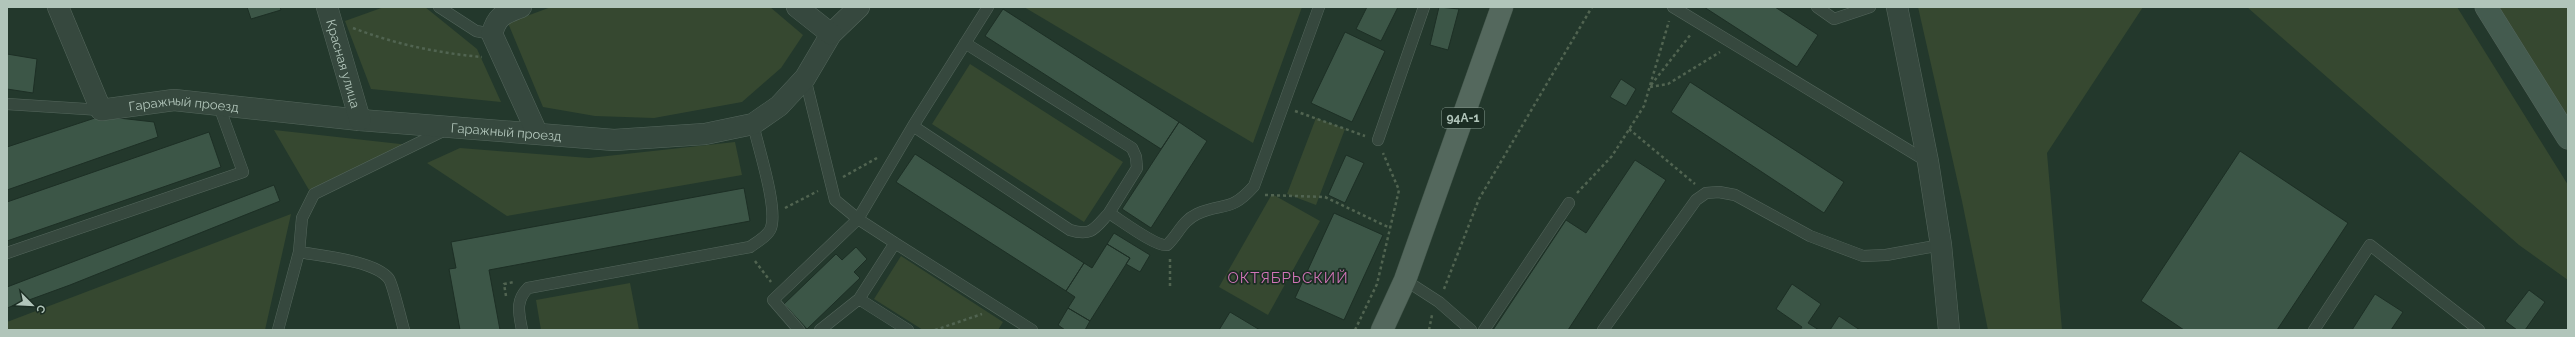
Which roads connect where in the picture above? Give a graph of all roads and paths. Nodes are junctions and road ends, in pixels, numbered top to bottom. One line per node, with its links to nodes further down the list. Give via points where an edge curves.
1 (58, 7): 28 (street)
2 (439, 7): 18 (lane, via 476,32)
3 (521, 7): 18 (street, via 495,21)
4 (797, 7): 19 (street)
5 (859, 7): 19 (street, Гаражный проезд)
6 (988, 7): 20 (lane)
7 (1319, 7): 27 (lane)
8 (1424, 7): 36 (lane)
9 (1502, 7): 53 (main road, 94А-1)
10 (1592, 7): 57 (path, via 1480,199)
11 (1673, 7): 17 (lane); 24 (path)
12 (1817, 7): 13 (lane, via 1834,19)
13 (1870, 7)
14 (1897, 7): 38 (street)
15 (2486, 7): 35 (street)
16 (329, 13): 22 (path, via 394,43 446,54); 29 (street, Красная улица)
17 (1699, 24): 21 (lane); 24 (path)
18 (492, 34): 22 (street)
19 (831, 34): 23 (street, Гаражный проезд)
20 (966, 43): 31 (lane); 43 (lane, via 1132,148 1137,168)
21 (1732, 44): 24 (path, via 1668,84); 38 (lane)
22 (502, 59): 34 (street)
23 (805, 78): 30 (street, Гаражный проезд, via 779,106); 39 (lane)
24 (1650, 87): 33 (path, via 1644,106)
25 (7, 104): 28 (lane)
26 (218, 106): 28 (street, Гаражный проезд, via 174,100); 29 (street, Гаражный проезд); 52 (lane, via 243,172)
27 (1283, 106): 36 (path); 41 (lane, via 1254,186)
28 (101, 110)
29 (360, 120): 32 (street, Гаражный проезд)
30 (753, 124): 34 (street, Гаражный проезд, via 705,134 614,140); 44 (lane)
31 (913, 126): 37 (lane); 43 (lane, via 1070,230 1083,234 1093,230)
32 (450, 128): 34 (street, Гаражный проезд); 51 (lane, via 314,194 302,218)
33 (1629, 129): 40 (path); 42 (path, via 1612,156)
34 (538, 132)
35 (2568, 138)
36 (1378, 140): 46 (path, via 1399,190)
37 (903, 143): 39 (path); 45 (lane)
38 (1928, 162): 49 (street)
39 (832, 184): 44 (path); 45 (lane, via 835,200)
40 (1706, 193): 49 (lane, via 1735,195 1810,236 1863,256 1886,255); 73 (lane, via 1696,200)
41 (1247, 194): 46 (path, via 1325,197); 47 (lane, via 1241,201 1225,208 1196,214 1182,225)
42 (1569, 203): 72 (lane)
43 (1109, 213): 47 (lane, via 1163,246)
44 (772, 215): 50 (lane, via 770,229 766,235)
45 (858, 219): 48 (lane); 55 (lane)
46 (1390, 228): 68 (path, via 1377,284)
47 (1170, 242): 54 (path)
48 (895, 243): 56 (lane); 58 (lane)
49 (1941, 245): 74 (street)
50 (745, 248): 55 (path); 62 (lane, via 528,288 520,296 518,307)
51 (299, 252): 60 (lane); 61 (lane, via 380,271 390,280)
52 (7, 253)
53 (1405, 280): 57 (lane); 69 (main road, 94А-1)
54 (1170, 286)
55 (780, 294): 63 (lane, via 773,300)
56 (859, 299): 64 (lane); 65 (lane)
57 (1436, 305): 70 (path); 71 (lane)
58 (999, 309): 59 (lane); 66 (path)
59 (1019, 327): 67 (lane)
60 (278, 330)
61 (404, 330)
62 (522, 330)
63 (799, 330)
64 (820, 330)
65 (908, 330)
66 (935, 330)
67 (1032, 330)
68 (1355, 330)
69 (1382, 330)
70 (1429, 330)
71 (1471, 330)
72 (1484, 330)
73 (1603, 330)
74 (1949, 330)
75 (2314, 330): 76 (lane, via 2370,245)
76 (2479, 330)

